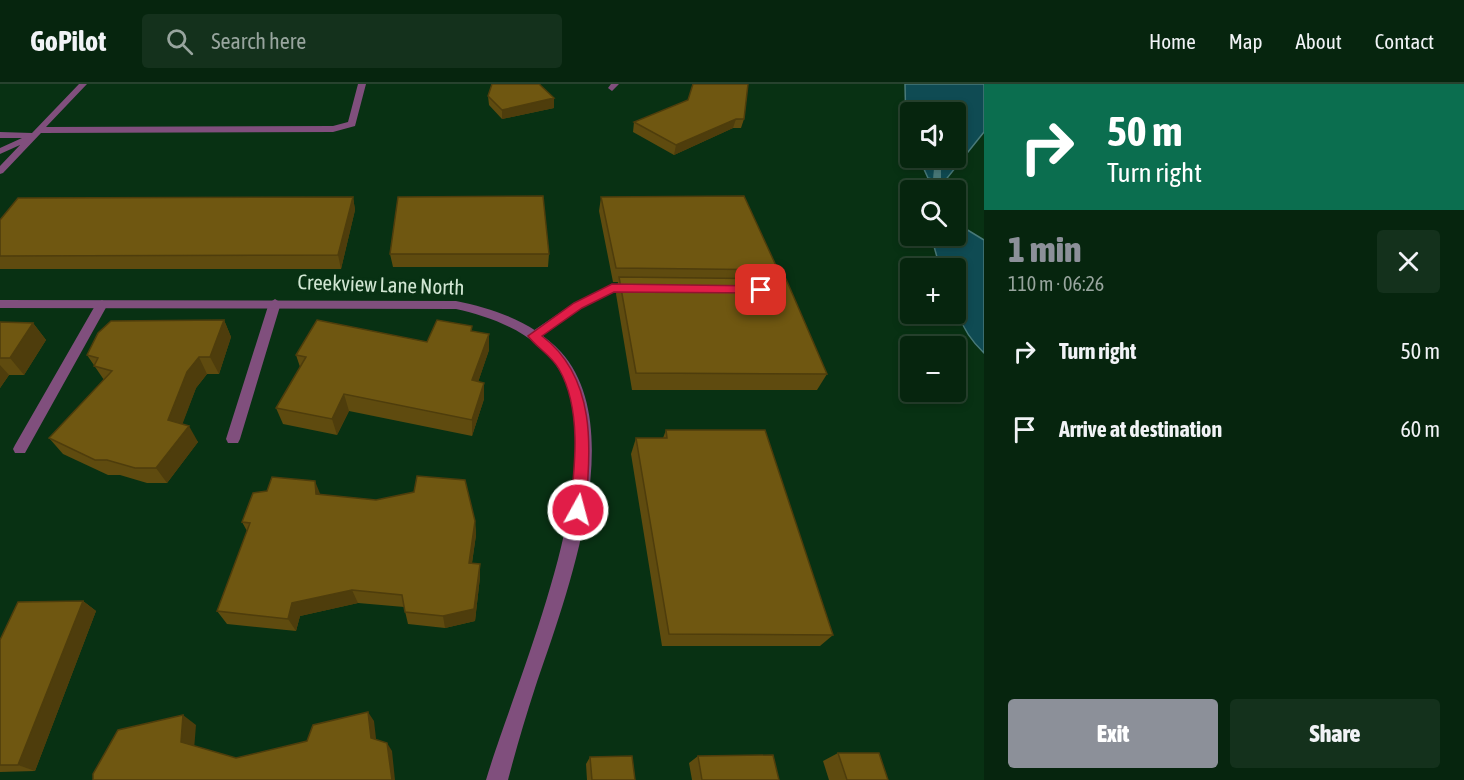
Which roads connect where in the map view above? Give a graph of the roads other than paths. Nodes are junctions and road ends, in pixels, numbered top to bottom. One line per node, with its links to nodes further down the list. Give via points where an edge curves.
1 (83, 84): 3 (lane)
2 (362, 84): 3 (lane, via 352,124 333,129)
3 (38, 132): 4 (lane); 5 (lane); 6 (lane)
4 (0, 135)
5 (0, 151)
6 (0, 171)
7 (647, 288): 11 (lane, via 612,288)
8 (275, 303): 10 (street, Creekview Lane North); 11 (street, Creekview Lane North, via 456,304 486,311); 12 (lane)
9 (0, 304): 10 (street, Creekview Lane North)
10 (102, 304): 13 (lane)
11 (534, 336): 14 (street, Creekview Lane North, via 564,366 576,390 584,459 569,556)
12 (233, 439)
13 (20, 449)
14 (497, 780)

